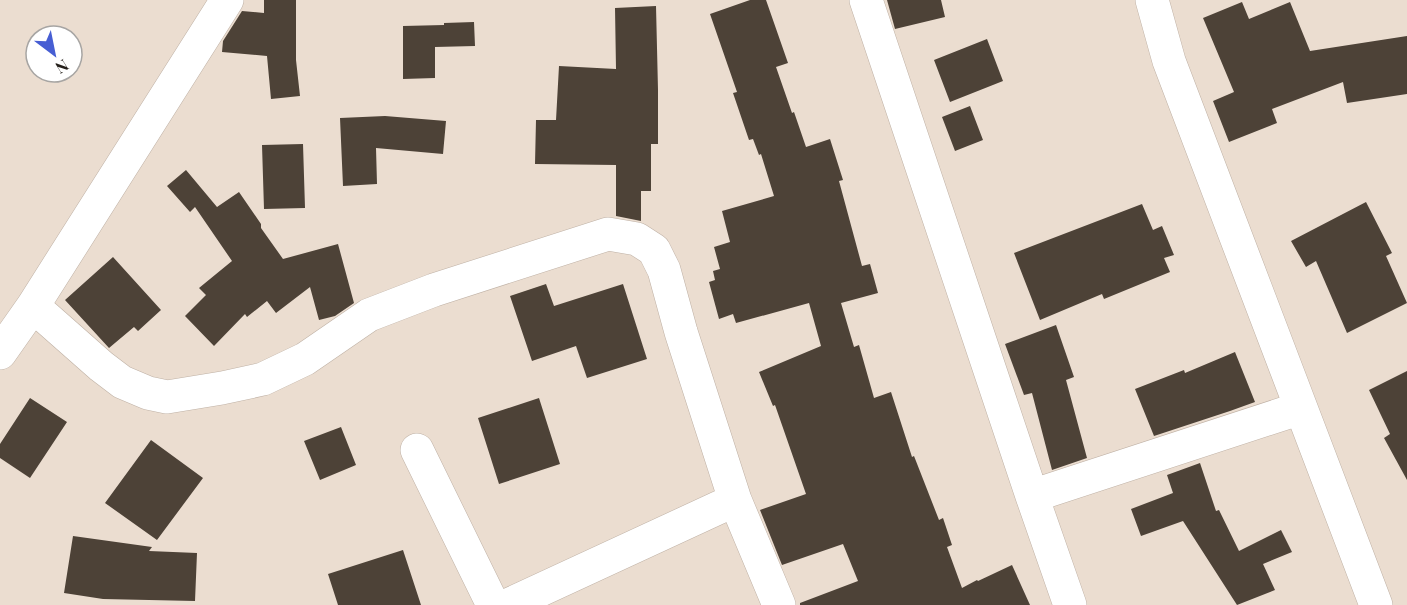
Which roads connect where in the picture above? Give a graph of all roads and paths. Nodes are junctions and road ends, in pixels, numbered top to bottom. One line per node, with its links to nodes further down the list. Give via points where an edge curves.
1 (227, 0): 4 (street)
2 (866, 0): 8 (street)
3 (1152, 0): 6 (street, via 1169,61)
4 (33, 306): 5 (street); 9 (street, via 122,382 167,397 263,379 305,359 369,315 434,290 608,234 637,239 654,250 664,270)
5 (0, 353)
6 (1301, 408): 8 (street); 14 (street)
7 (417, 450): 10 (street)
8 (1032, 496): 13 (street)
9 (735, 500): 11 (street); 12 (street)
10 (493, 605)
11 (508, 605)
12 (779, 605)
13 (1070, 605)
14 (1376, 605)

